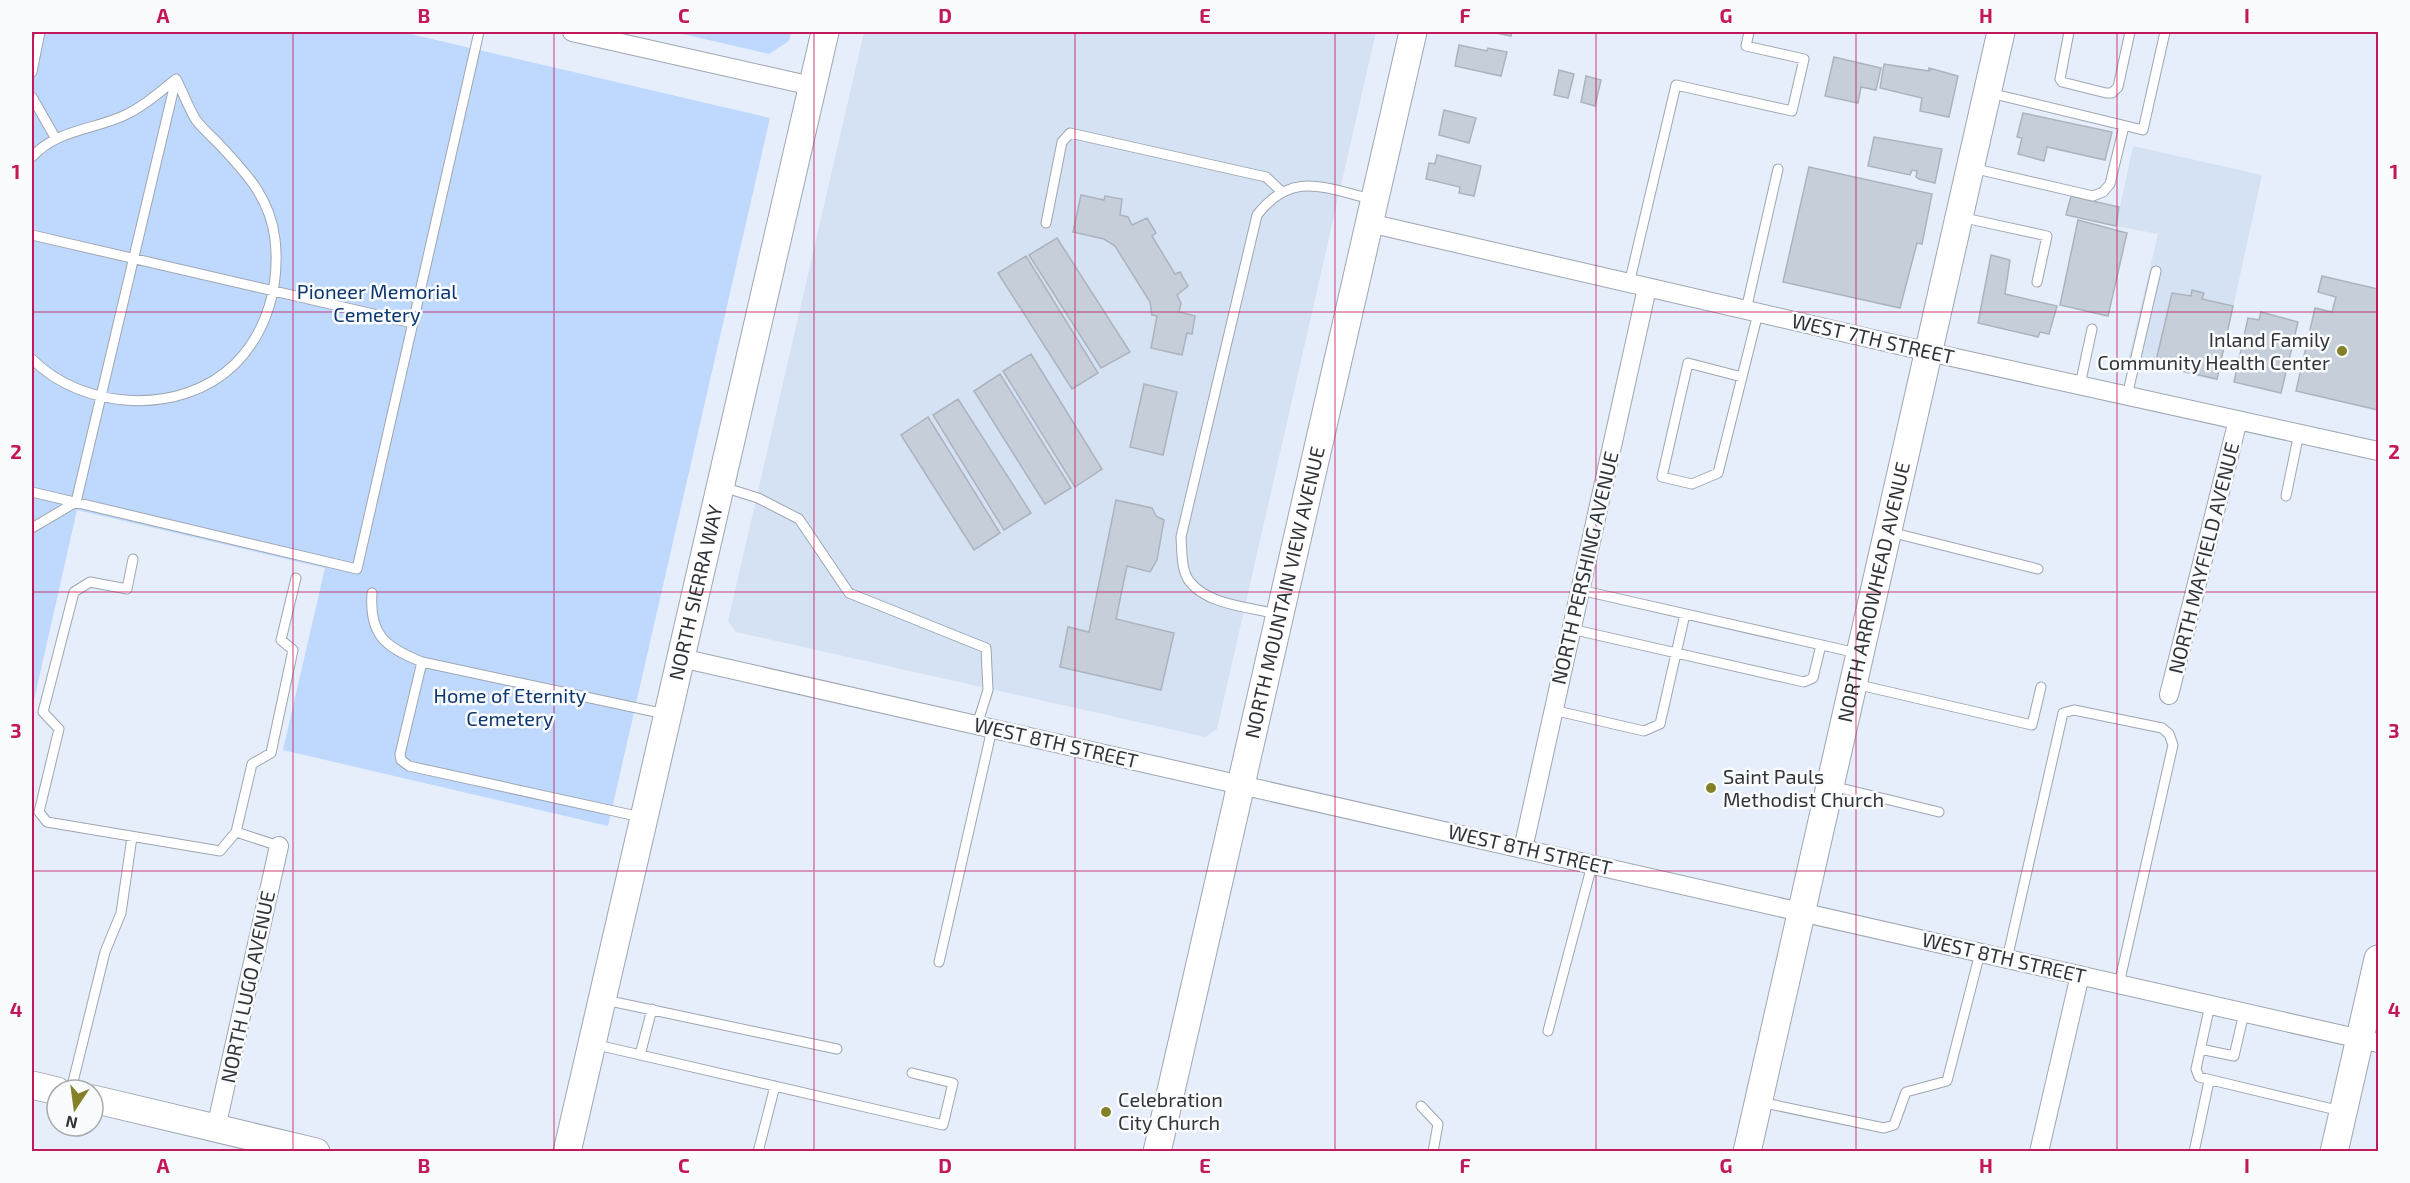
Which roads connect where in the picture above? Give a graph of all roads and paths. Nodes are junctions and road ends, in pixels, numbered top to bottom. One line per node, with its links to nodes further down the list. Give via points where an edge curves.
1 (40, 32): 11 (lane)
2 (479, 32): 32 (lane)
3 (572, 32): 13 (street)
4 (825, 32): 13 (street, NORTH SIERRA WAY)
5 (1413, 32): 22 (street, NORTH MOUNTAIN VIEW AVENUE)
6 (1749, 32): 29 (lane, via 1746,46 1804,59 1792,111 1676,85)
7 (2001, 32): 14 (street, NORTH ARROWHEAD AVENUE)
8 (2069, 32): 9 (lane, via 2059,77 2062,82 2112,93 2118,87)
9 (2130, 32)
10 (2165, 32): 16 (lane, via 2143,130)
11 (32, 72)
12 (176, 79): 17 (lane, via 123,116); 26 (lane); 30 (lane, via 197,121 245,171 265,199 275,236)
13 (812, 86): 43 (street, NORTH SIERRA WAY)
14 (1988, 92): 16 (lane); 19 (street, NORTH ARROWHEAD AVENUE)
15 (32, 97): 17 (lane)
16 (2124, 126): 19 (lane, via 2110,184 2093,196)
17 (56, 139): 18 (lane)
18 (32, 157)
19 (1971, 168): 23 (street, NORTH ARROWHEAD AVENUE)
20 (1778, 169): 31 (lane)
21 (1281, 191): 22 (lane, via 1309,186); 24 (lane, via 1266,177 1070,133 1062,142); 54 (lane, via 1257,215 1181,537 1182,560 1189,581 1201,591 1214,598)
22 (1372, 211): 29 (street, WEST 7TH STREET); 54 (street, NORTH MOUNTAIN VIEW AVENUE)
23 (1959, 217): 28 (lane, via 2047,236); 34 (street, NORTH ARROWHEAD AVENUE)
24 (1046, 223)
25 (32, 235): 26 (lane)
26 (134, 259): 30 (lane); 38 (lane)
27 (2156, 272): 39 (lane)
28 (2037, 282)
29 (1638, 286): 31 (street, WEST 7TH STREET); 52 (street, NORTH PERSHING AVENUE)
30 (274, 291): 32 (lane); 38 (lane, via 252,342 235,364 216,378 185,393 157,399 127,401)
31 (1752, 312): 34 (street, WEST 7TH STREET); 36 (lane)
32 (412, 323): 46 (lane, via 357,569)
33 (2092, 329): 37 (lane)
34 (1929, 352): 37 (street, WEST 7TH STREET); 48 (street, NORTH ARROWHEAD AVENUE)
35 (32, 359): 38 (lane, via 68,386)
36 (1742, 377): 36 (lane, via 1718,473 1692,484 1662,477 1688,363)
37 (2080, 385): 39 (street, WEST 7TH STREET)
38 (101, 396): 46 (lane)
39 (2127, 396): 40 (street, WEST 7TH STREET)
40 (2238, 420): 41 (street, WEST 7TH STREET); 64 (street, NORTH MAYFIELD AVENUE)
41 (2299, 433): 42 (street, WEST 7TH STREET); 45 (lane)
42 (2379, 451)
43 (720, 487): 60 (street, NORTH SIERRA WAY); 67 (lane, via 758,498 800,519 849,594 986,648)
44 (32, 492): 46 (lane)
45 (2286, 496)
46 (76, 502): 47 (lane)
47 (32, 528)
48 (1888, 532): 50 (lane); 59 (street, NORTH ARROWHEAD AVENUE)
49 (133, 559): 73 (lane, via 127,589 90,582 74,592 43,712 59,729 39,812 46,822)
50 (2038, 569)
51 (296, 578): 72 (lane, via 281,640 293,650 271,753 252,764)
52 (1580, 590): 55 (lane); 56 (street, NORTH PERSHING AVENUE)
53 (372, 593): 61 (lane, via 373,625 402,654)
54 (1280, 614): 68 (street, NORTH MOUNTAIN VIEW AVENUE)
55 (1685, 614): 57 (lane); 58 (lane)
56 (1571, 629): 58 (lane); 65 (street, NORTH PERSHING AVENUE)
57 (1821, 645): 58 (lane, via 1813,678 1804,682); 59 (lane)
58 (1676, 652): 65 (lane, via 1660,724 1644,731)
59 (1860, 654): 62 (street, NORTH ARROWHEAD AVENUE)
60 (681, 658): 66 (street, NORTH SIERRA WAY); 67 (street, WEST 8TH STREET)
61 (422, 662): 66 (lane); 71 (lane, via 400,754 409,766)
62 (1853, 683): 63 (lane, via 2032,725); 69 (street, NORTH ARROWHEAD AVENUE)
63 (2041, 687)
64 (2169, 695)
65 (1553, 710): 75 (street, NORTH PERSHING AVENUE)
66 (667, 715): 71 (street, NORTH SIERRA WAY)
67 (985, 727): 68 (street, WEST 8TH STREET); 81 (lane)
68 (1240, 785): 75 (street, WEST 8TH STREET); 106 (street, NORTH MOUNTAIN VIEW AVENUE)
69 (1829, 786): 70 (lane); 77 (street, NORTH ARROWHEAD AVENUE)
70 (1939, 812)
71 (644, 818): 84 (street, NORTH SIERRA WAY)
72 (236, 832): 73 (lane, via 220,851); 74 (lane)
73 (132, 837): 95 (lane, via 121,913 105,952)
74 (279, 846): 102 (street, NORTH LUGO AVENUE)
75 (1523, 849): 76 (street, WEST 8TH STREET)
76 (1592, 865): 77 (street, WEST 8TH STREET); 88 (lane)
77 (1800, 912): 78 (street, WEST 8TH STREET); 98 (street, NORTH ARROWHEAD AVENUE)
78 (1980, 953): 79 (street, WEST 8TH STREET); 98 (lane, via 1947,1081 1906,1092 1894,1125 1884,1128)
79 (2007, 959): 82 (street, WEST 8TH STREET); 83 (lane, via 2063,713 2074,710 2162,728 2173,745)
80 (2379, 959): 89 (street)
81 (939, 962)
82 (2080, 975): 83 (street, WEST 8TH STREET); 109 (street)
83 (2119, 984): 85 (street, WEST 8TH STREET)
84 (602, 999): 86 (lane); 90 (street, NORTH SIERRA WAY)
85 (2210, 1005): 87 (street, WEST 8TH STREET); 91 (lane)
86 (652, 1010): 92 (lane); 93 (lane)
87 (2244, 1012): 89 (street, WEST 8TH STREET); 91 (lane, via 2234,1056)
88 (1548, 1031)
89 (2369, 1041): 101 (street)
90 (592, 1044): 93 (lane); 104 (street, NORTH SIERRA WAY)
91 (2200, 1048): 96 (lane, via 2196,1069 2199,1077)
92 (837, 1049)
93 (640, 1055): 97 (lane)
94 (912, 1073): 97 (lane, via 953,1083 943,1125)
95 (74, 1078)
96 (2209, 1081): 101 (lane); 110 (lane)
97 (775, 1086): 105 (lane)
98 (1758, 1101): 108 (street, NORTH ARROWHEAD AVENUE)
99 (105, 1103): 102 (street)
100 (1421, 1106): 107 (lane, via 1438,1124)
101 (2343, 1112): 111 (street)
102 (216, 1128): 103 (street)
103 (316, 1152)
104 (567, 1152)
105 (758, 1152)
106 (1157, 1152)
107 (1433, 1152)
108 (1747, 1152)
109 (2039, 1152)
110 (2194, 1152)
111 (2334, 1152)

